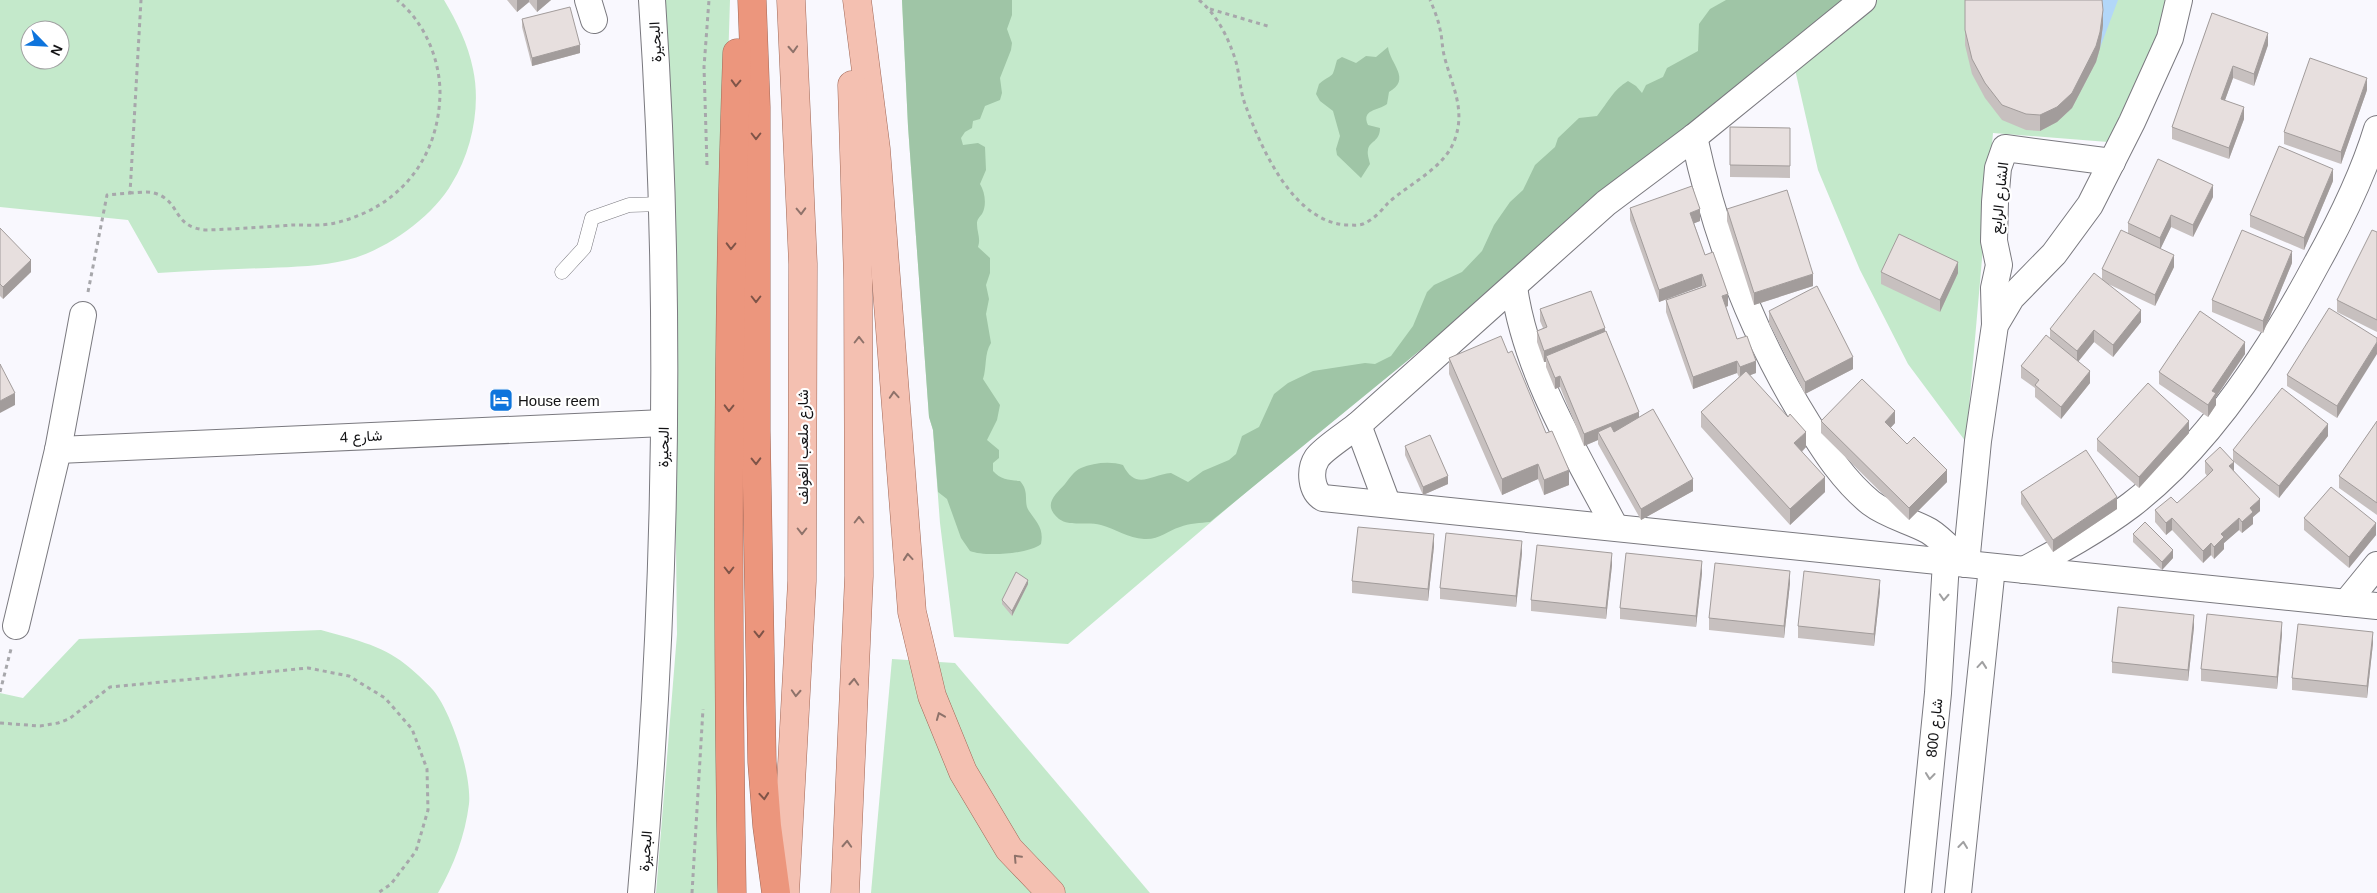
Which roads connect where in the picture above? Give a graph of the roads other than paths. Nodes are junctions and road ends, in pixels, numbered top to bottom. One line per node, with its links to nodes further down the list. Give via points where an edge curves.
1 (652, 0): 12 (street, البحيرة)
2 (742, 0): 32 (highway, one-way to 32, via 739,9 732,191 728,461)
3 (752, 0): 33 (highway, one-way to 33, via 756,107 762,762)
4 (791, 0): 34 (main road, شارع ملعب الغولف, one-way to 34, via 803,264 802,543)
5 (850, 0): 35 (main road, one-way to 5, via 859,576 858,279)
6 (858, 0): 36 (main road, one-way to 6, via 1009,849 963,772 932,696 912,612 876,149)
7 (1863, 0): 10 (street)
8 (2179, 0): 11 (street, الشارع الرابع, via 2170,38)
9 (2377, 128): 25 (street, via 2339,224 2287,320 2242,386 2188,452 2132,504 2075,542)
10 (1694, 137): 14 (street, via 1606,203); 22 (street, via 1702,174 1743,297 1763,345 1798,408 1835,468 1872,504 1931,532)
11 (2112, 162): 16 (street, الشارع الرابع, via 2085,212 2054,254 2011,298); 16 (street, الشارع الرابع, via 2005,148 1998,168 1995,202 1994,241 1999,265 1994,288)
12 (662, 204): 13 (lane, via 629,205 592,218 584,248); 17 (street, البحيرة)
13 (562, 272)
14 (1514, 287): 18 (street); 21 (street, via 1518,319 1559,422)
15 (83, 315): 19 (street)
16 (1995, 325): 22 (street, الشارع الرابع)
17 (664, 423): 19 (street, شارع 4); 31 (street, البحيرة, via 660,588)
18 (1358, 425): 20 (street); 20 (street, via 1317,458 1313,476 1315,491 1323,498)
19 (58, 450): 28 (street)
20 (1387, 503): 21 (street)
21 (1615, 527): 22 (street)
22 (1956, 563): 24 (street); 29 (street, شارع 800, one-way to 29)
23 (2377, 566): 26 (street)
24 (1992, 567): 25 (street); 30 (street, one-way to 24)
25 (2024, 570): 26 (street)
26 (2346, 603): 27 (street)
27 (2377, 606)
28 (16, 626)
29 (1938, 693): 30 (street); 37 (street, شارع 800, one-way to 37)
30 (1979, 696): 38 (street, one-way to 30)
31 (641, 893)
32 (732, 893)
33 (776, 893)
34 (785, 893)
35 (845, 893)
36 (1051, 893)
37 (1918, 893)
38 (1958, 893)

